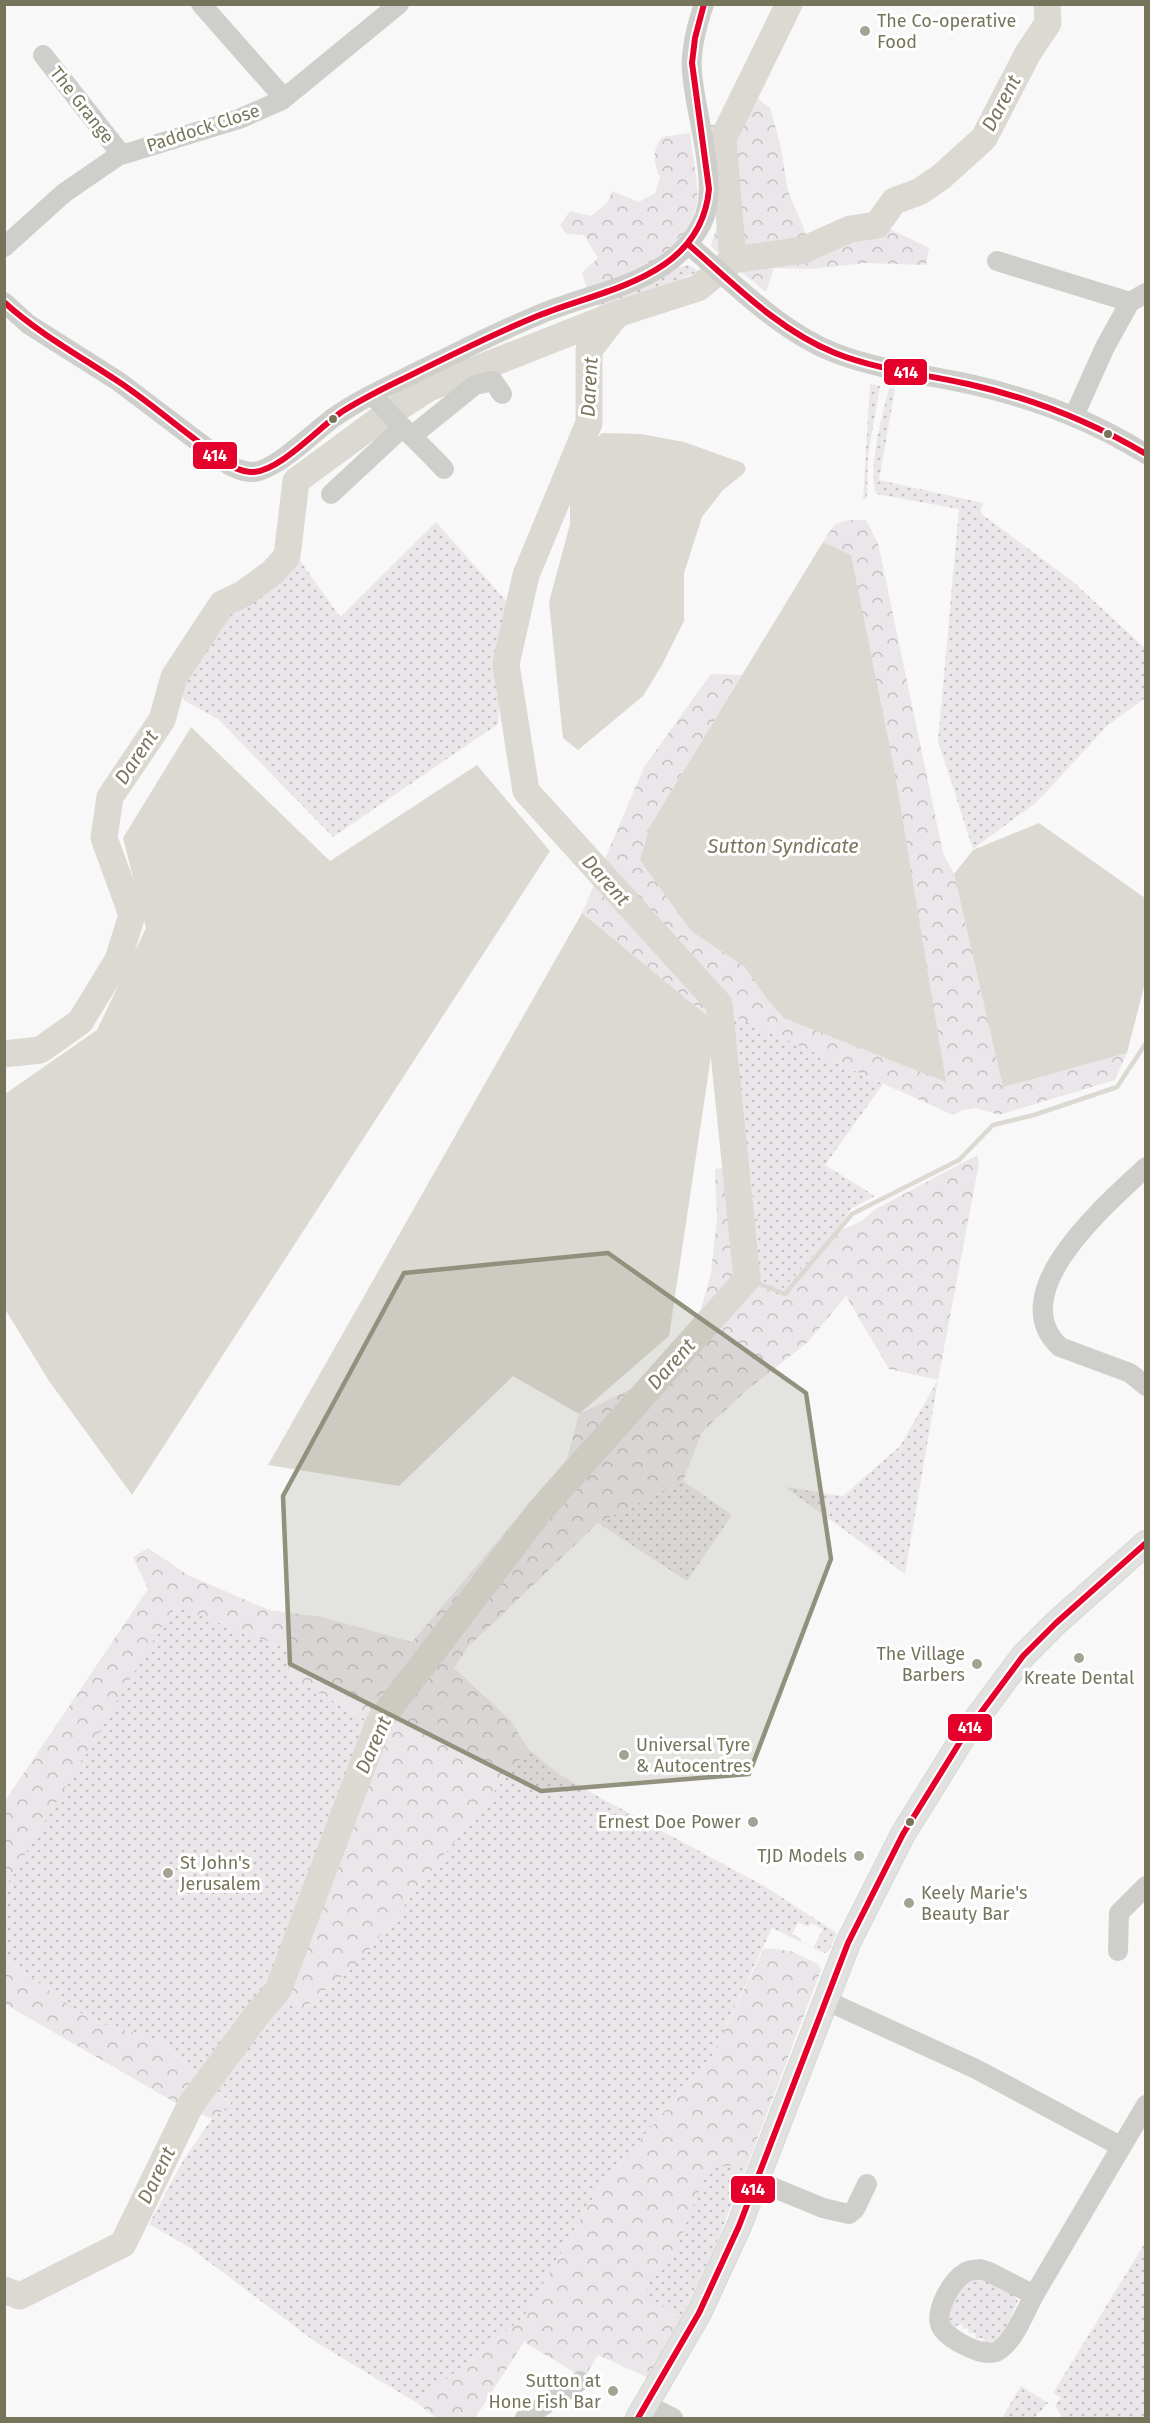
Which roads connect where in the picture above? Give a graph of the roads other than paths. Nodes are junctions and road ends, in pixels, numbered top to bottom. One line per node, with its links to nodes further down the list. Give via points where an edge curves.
1 (201, 4): 5 (street)
2 (399, 4): 5 (street, Paddock Close)
3 (704, 4): 8 (street, via 691,70 707,170 708,207)
4 (43, 55): 6 (street, The Grange)
5 (284, 98): 6 (street, Paddock Close, via 239,119)
6 (121, 154): 7 (street, Paddock Close, via 64,193)
7 (4, 247)
8 (695, 250): 13 (street, via 637,280 538,315); 14 (street, via 776,318 834,353 888,369 986,388)
9 (1007, 258): 10 (street)
10 (1138, 298): 14 (street, via 1105,347)
11 (4, 302): 13 (street, via 28,324 118,381 236,468 255,472 273,464 335,417)
12 (502, 394): 15 (street, via 493,381 475,385)
13 (376, 398): 15 (street)
14 (1074, 416): 16 (street)
15 (403, 427): 17 (street); 18 (street)
16 (1146, 454)
17 (444, 469)
18 (331, 494)
19 (1146, 1167): 20 (street, via 1083,1230 1055,1269 1041,1312 1051,1339 1060,1347 1130,1373)
20 (1146, 1386)
21 (1146, 1543): 24 (main road, via 1029,1650 982,1709 903,1834 860,1915)
22 (1146, 1886): 23 (street, via 1119,1913)
23 (1118, 1951)
24 (825, 2000): 26 (street, via 976,2069); 27 (main road)
25 (1146, 2105): 26 (street)
26 (1120, 2146): 29 (street)
27 (755, 2180): 28 (street, via 823,2208 849,2214); 31 (main road, via 739,2226 699,2313)
28 (867, 2184)
29 (1034, 2295): 29 (street, via 1006,2345 996,2352 983,2352 958,2342 940,2323 942,2307 954,2282 968,2271 989,2272)
30 (580, 2381): 32 (street)
31 (643, 2412): 33 (street)
32 (525, 2418)
33 (673, 2418)

